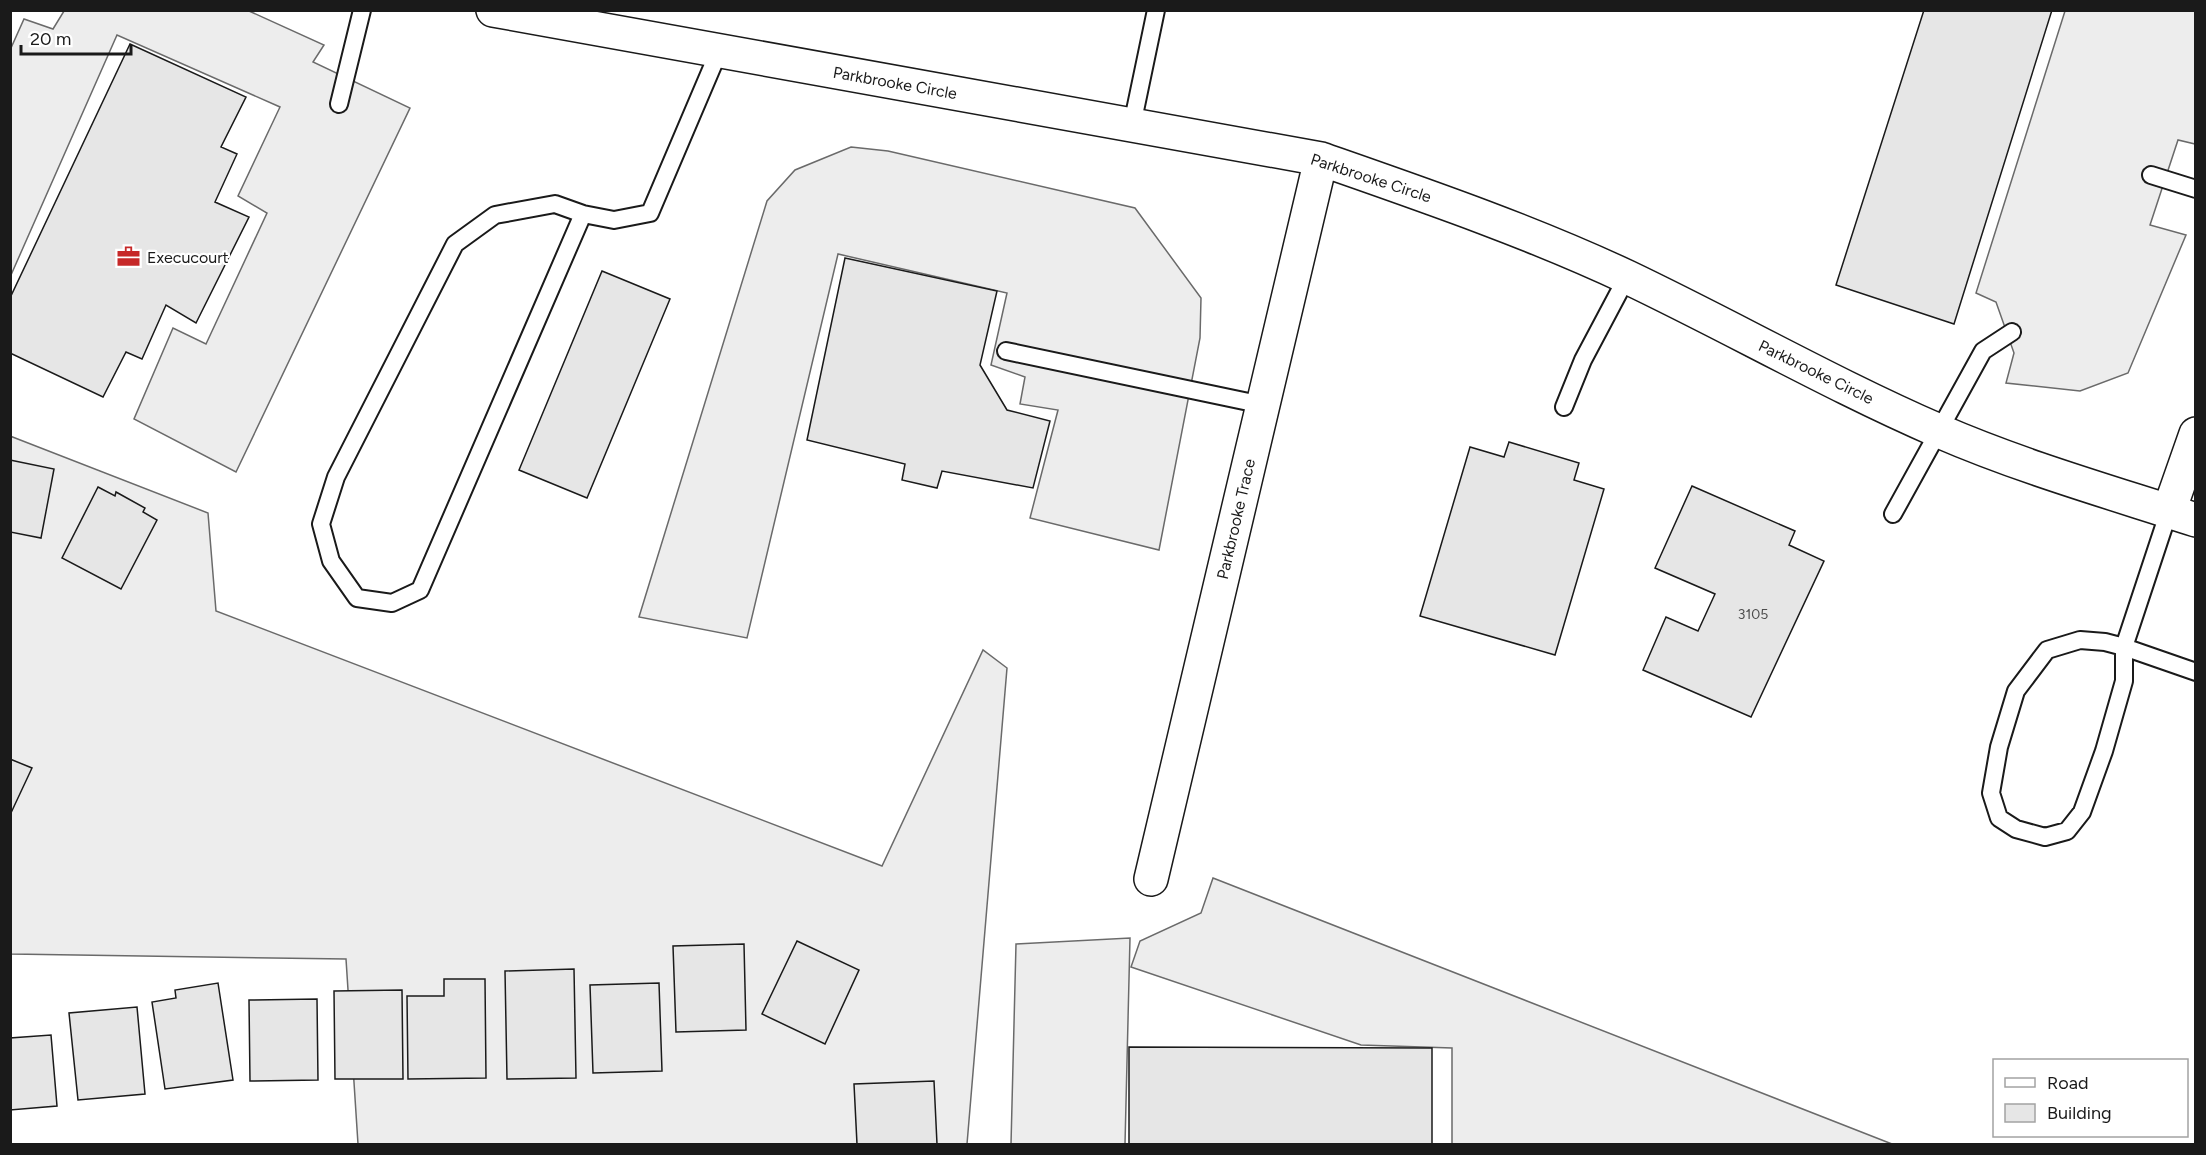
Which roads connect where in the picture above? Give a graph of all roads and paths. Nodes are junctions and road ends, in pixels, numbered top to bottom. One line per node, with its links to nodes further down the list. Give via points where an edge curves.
1 (362, 10): 5 (lane)
2 (493, 10): 4 (street, Parkbrooke Circle)
3 (1156, 10): 6 (lane)
4 (718, 51): 6 (street, Parkbrooke Circle); 10 (lane, via 650,213 614,220)
5 (339, 104)
6 (1131, 125): 7 (street, Parkbrooke Circle)
7 (1321, 159): 11 (street, Parkbrooke Circle, via 1432,198); 14 (street, Parkbrooke Trace)
8 (2151, 174): 9 (lane)
9 (2196, 189)
10 (583, 213): 10 (lane, via 555,204 495,215 455,244 336,477 321,524 332,561 357,598 392,603 420,590)
11 (1627, 277): 15 (lane); 16 (street, Parkbrooke Circle)
12 (2012, 332): 16 (lane, via 1983,351)
13 (1006, 351): 14 (lane)
14 (1263, 405): 22 (street, Parkbrooke Trace)
15 (1564, 407)
16 (1939, 431): 18 (lane); 19 (street, Parkbrooke Circle, via 2020,463)
17 (2196, 434): 19 (street)
18 (1893, 514)
19 (2182, 516): 20 (lane)
20 (2124, 647): 20 (lane, via 2079,640 2047,650 2016,691 1991,793 2000,818 2016,829 2044,837 2067,831 2082,812 2124,681); 21 (lane)
21 (2196, 672)
22 (1151, 879)

